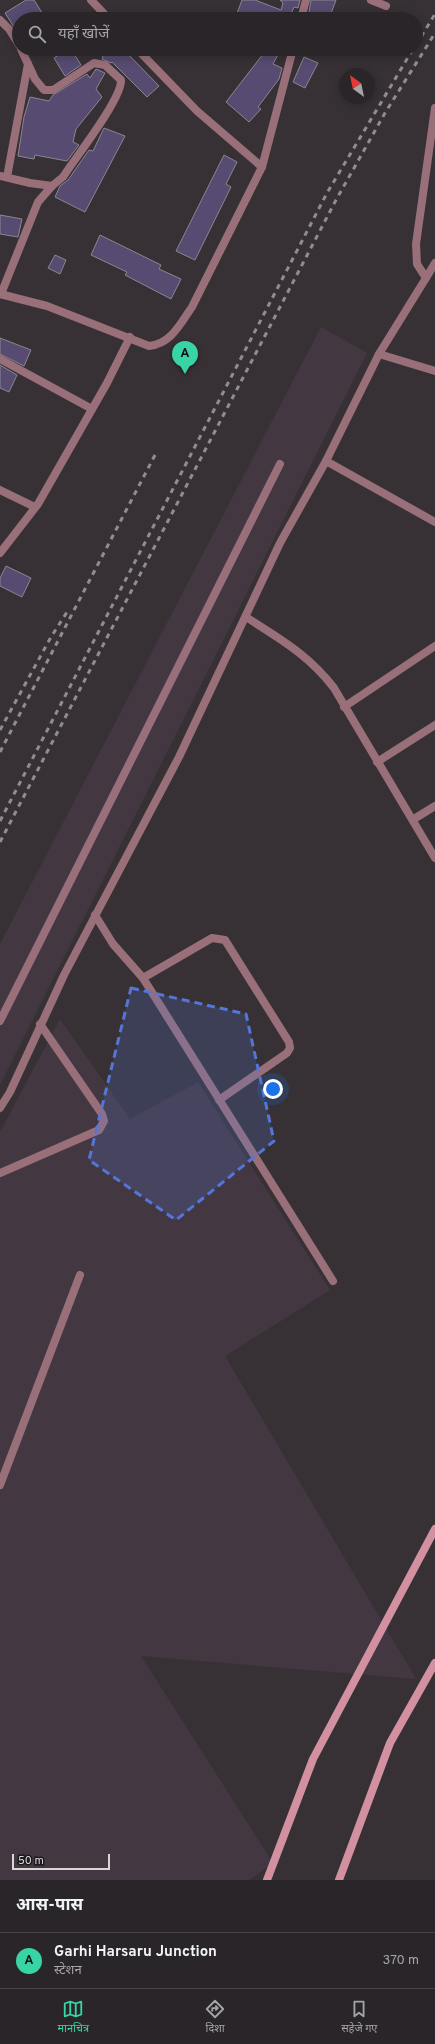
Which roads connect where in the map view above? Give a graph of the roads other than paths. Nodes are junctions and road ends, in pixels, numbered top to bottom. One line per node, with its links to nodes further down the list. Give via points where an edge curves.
1 (91, 0): 5 (street)
2 (306, 0): 6 (street)
3 (371, 0): 4 (street)
4 (386, 6)
5 (102, 12)
6 (303, 12)
7 (0, 20): 8 (street)
8 (12, 34)
9 (24, 56): 12 (street)
10 (145, 56): 14 (street, via 203,116)
11 (291, 56): 14 (street)
12 (28, 64): 15 (street); 16 (street, via 39,86 48,91 94,63 105,65 121,80 121,86 112,104 63,177)
13 (435, 108): 18 (street, via 416,244 417,264)
14 (262, 167): 20 (street, via 192,307 178,327 164,342 156,345 148,346)
15 (3, 177): 16 (street)
16 (52, 186): 19 (street, via 38,202)
17 (435, 264): 18 (street)
18 (426, 278): 21 (street)
19 (1, 294): 20 (street, via 47,306)
20 (130, 337): 24 (street)
21 (379, 354): 23 (street); 25 (street)
22 (0, 359): 24 (street)
23 (435, 371)
24 (92, 409): 28 (street)
25 (326, 461): 29 (street); 31 (street, via 280,543)
26 (280, 464): 41 (street)
27 (0, 490): 28 (street)
28 (35, 507): 30 (street)
29 (435, 522)
30 (0, 553)
31 (246, 617): 33 (street, via 301,653 320,670); 39 (street, via 179,757)
32 (435, 646): 33 (street)
33 (344, 707): 35 (street)
34 (435, 725): 35 (street)
35 (377, 762): 37 (street)
36 (435, 806): 37 (street)
37 (414, 819): 38 (street)
38 (435, 858)
39 (95, 915): 40 (street, via 114,944); 42 (street)
40 (143, 978): 43 (street); 43 (street, via 212,938 225,940 289,1042 290,1048 287,1053)
41 (0, 1021)
42 (40, 1024): 44 (street, via 10,1092); 45 (street, via 102,1114 104,1121 99,1130)
43 (219, 1100): 47 (street)
44 (0, 1108)
45 (0, 1173)
46 (80, 1275): 48 (street)
47 (333, 1281)
48 (0, 1486)
49 (435, 1528): 51 (street, via 313,1759)
50 (435, 1663): 52 (street, via 390,1743)
51 (267, 1880)
52 (339, 1880)

